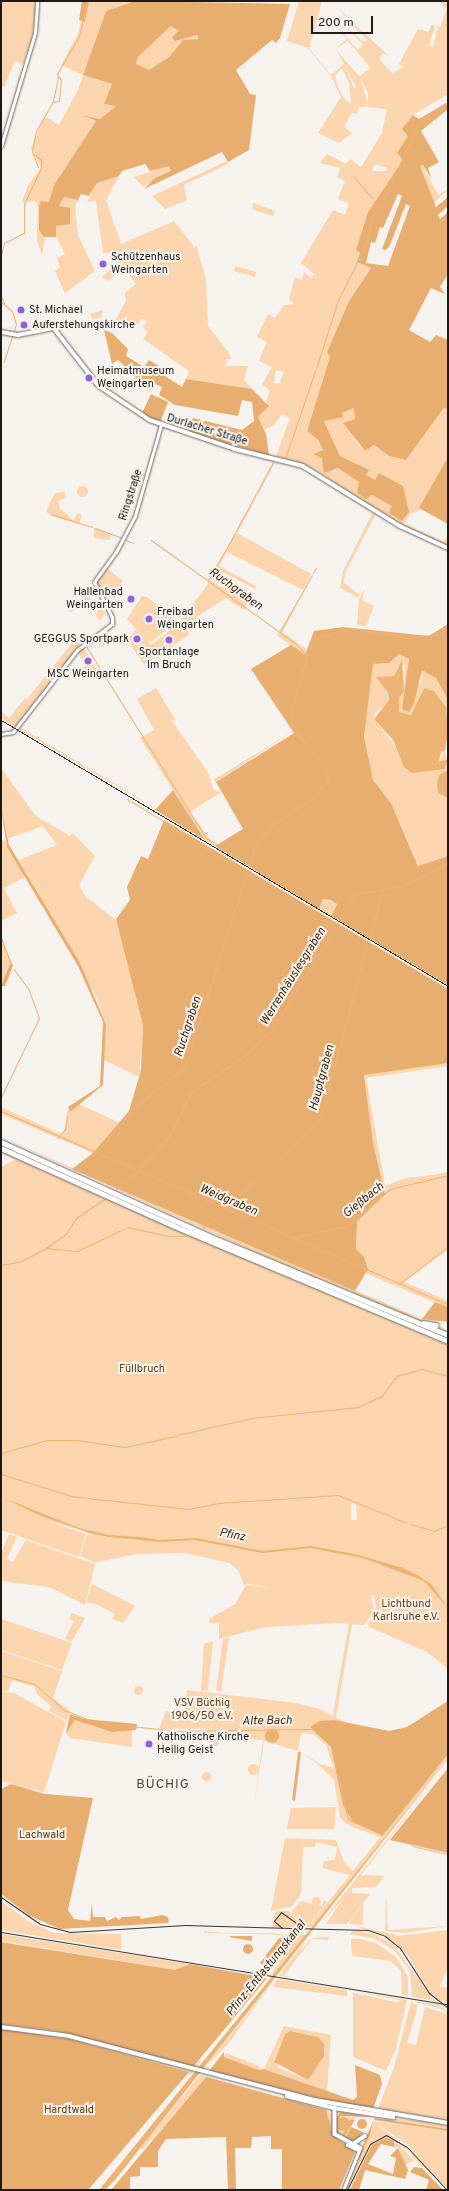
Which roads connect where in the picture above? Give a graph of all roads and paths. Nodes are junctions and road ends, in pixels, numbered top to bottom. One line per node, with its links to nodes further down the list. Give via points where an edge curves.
1 (37, 1): 2 (main road, via 35,34)
2 (1, 146)
3 (1, 332): 4 (main road, Durlacher Straße, via 14,335 54,328 102,388)
4 (161, 425): 5 (main road, Durlacher Straße, via 291,462 319,474 400,526); 6 (main road, Ringstraße, via 135,516 93,585 112,622 77,650 14,732)
5 (448, 548)
6 (2, 734)
7 (1, 1142): 9 (highway)
8 (1, 1148): 12 (highway, via 172,1225)
9 (418, 1323): 10 (highway); 11 (highway)
10 (436, 1325)
11 (448, 1335)
12 (448, 1341)
13 (1, 2027): 14 (main road, via 69,2036)
14 (275, 2092): 15 (main road); 16 (main road)
15 (324, 2106): 16 (main road); 18 (main road)
16 (335, 2107): 17 (main road); 18 (main road); 19 (main road)
17 (343, 2110): 18 (main road); 19 (main road)
18 (334, 2115): 22 (main road, via 335,2134)
19 (408, 2117): 20 (main road)
20 (448, 2123)
21 (365, 2136): 23 (main road)
22 (344, 2142): 23 (main road); 24 (main road)
23 (353, 2144): 24 (main road)
24 (360, 2149): 25 (main road)
25 (343, 2190)

